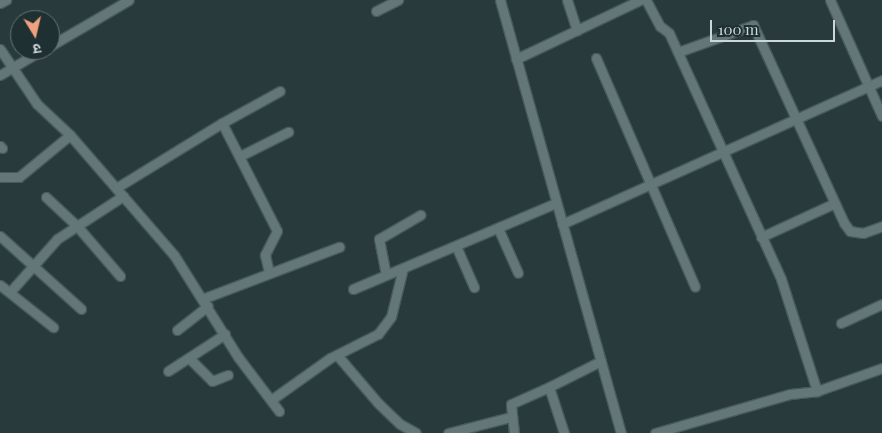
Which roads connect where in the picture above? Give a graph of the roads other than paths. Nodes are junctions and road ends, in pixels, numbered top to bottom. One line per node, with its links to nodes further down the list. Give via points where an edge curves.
1 (6, 0): 9 (street)
2 (129, 0): 12 (street)
3 (398, 0): 10 (street)
4 (500, 0): 16 (street)
5 (567, 0): 11 (street)
6 (646, 0): 14 (street)
7 (830, 0): 21 (street)
8 (634, 1): 11 (street)
9 (0, 4)
10 (376, 11)
11 (577, 30): 16 (street)
12 (60, 40)
13 (0, 49): 18 (street)
14 (678, 52): 24 (street, via 753,25); 28 (street)
15 (596, 58): 31 (street)
16 (516, 59): 35 (street)
17 (24, 60): 18 (street)
18 (12, 67): 19 (street); 27 (street, via 37,104)
19 (0, 75)
20 (882, 80): 21 (street)
21 (867, 87): 23 (street); 24 (street)
22 (280, 91): 25 (street)
23 (882, 116)
24 (796, 119): 28 (street); 36 (street)
25 (222, 123): 29 (street); 32 (street)
26 (288, 132): 29 (street)
27 (70, 135): 30 (street, via 19,177); 32 (street)
28 (722, 152): 31 (street); 43 (street)
29 (240, 156): 48 (street, via 277,231 265,255)
30 (0, 177)
31 (650, 184): 38 (street); 53 (street)
32 (116, 188): 33 (street)
33 (123, 196): 39 (street); 57 (street, via 174,254)
34 (46, 197): 39 (street)
35 (556, 203): 38 (street); 41 (street)
36 (835, 203): 40 (street, via 850,231 863,233); 43 (street)
37 (420, 215): 50 (street, via 378,240)
38 (562, 224): 66 (street)
39 (77, 226): 46 (street, via 57,239); 51 (street)
40 (882, 226)
41 (498, 228): 44 (street); 49 (street)
42 (0, 236): 46 (street)
43 (761, 237): 71 (street, via 781,279)
44 (456, 246): 47 (street); 54 (street)
45 (338, 247): 48 (street)
46 (34, 265): 56 (street); 59 (street)
47 (403, 268): 50 (street); 64 (street, via 386,325 378,334)
48 (269, 273): 57 (street)
49 (518, 273)
50 (386, 275): 55 (street)
51 (120, 276)
52 (0, 285): 56 (street)
53 (696, 286)
54 (474, 287)
55 (353, 290)
56 (10, 292): 61 (street)
57 (205, 303): 62 (street); 63 (street)
58 (882, 304): 60 (street)
59 (81, 309)
60 (841, 323)
61 (53, 327)
62 (177, 330)
63 (224, 334): 65 (street); 72 (street)
64 (337, 355): 72 (street); 75 (street, via 389,414)
65 (190, 359): 68 (street); 69 (street, via 212,381)
66 (601, 361): 70 (street); 79 (street)
67 (882, 368): 71 (street)
68 (168, 371)
69 (228, 375)
70 (549, 387): 74 (street, via 516,399 510,404); 78 (street)
71 (817, 391): 80 (street, via 790,394)
72 (271, 400): 73 (street)
73 (279, 411)
74 (511, 417): 76 (street); 77 (street)
75 (416, 433)
76 (448, 433)
77 (514, 433)
78 (564, 433)
79 (621, 433)
80 (655, 433)

